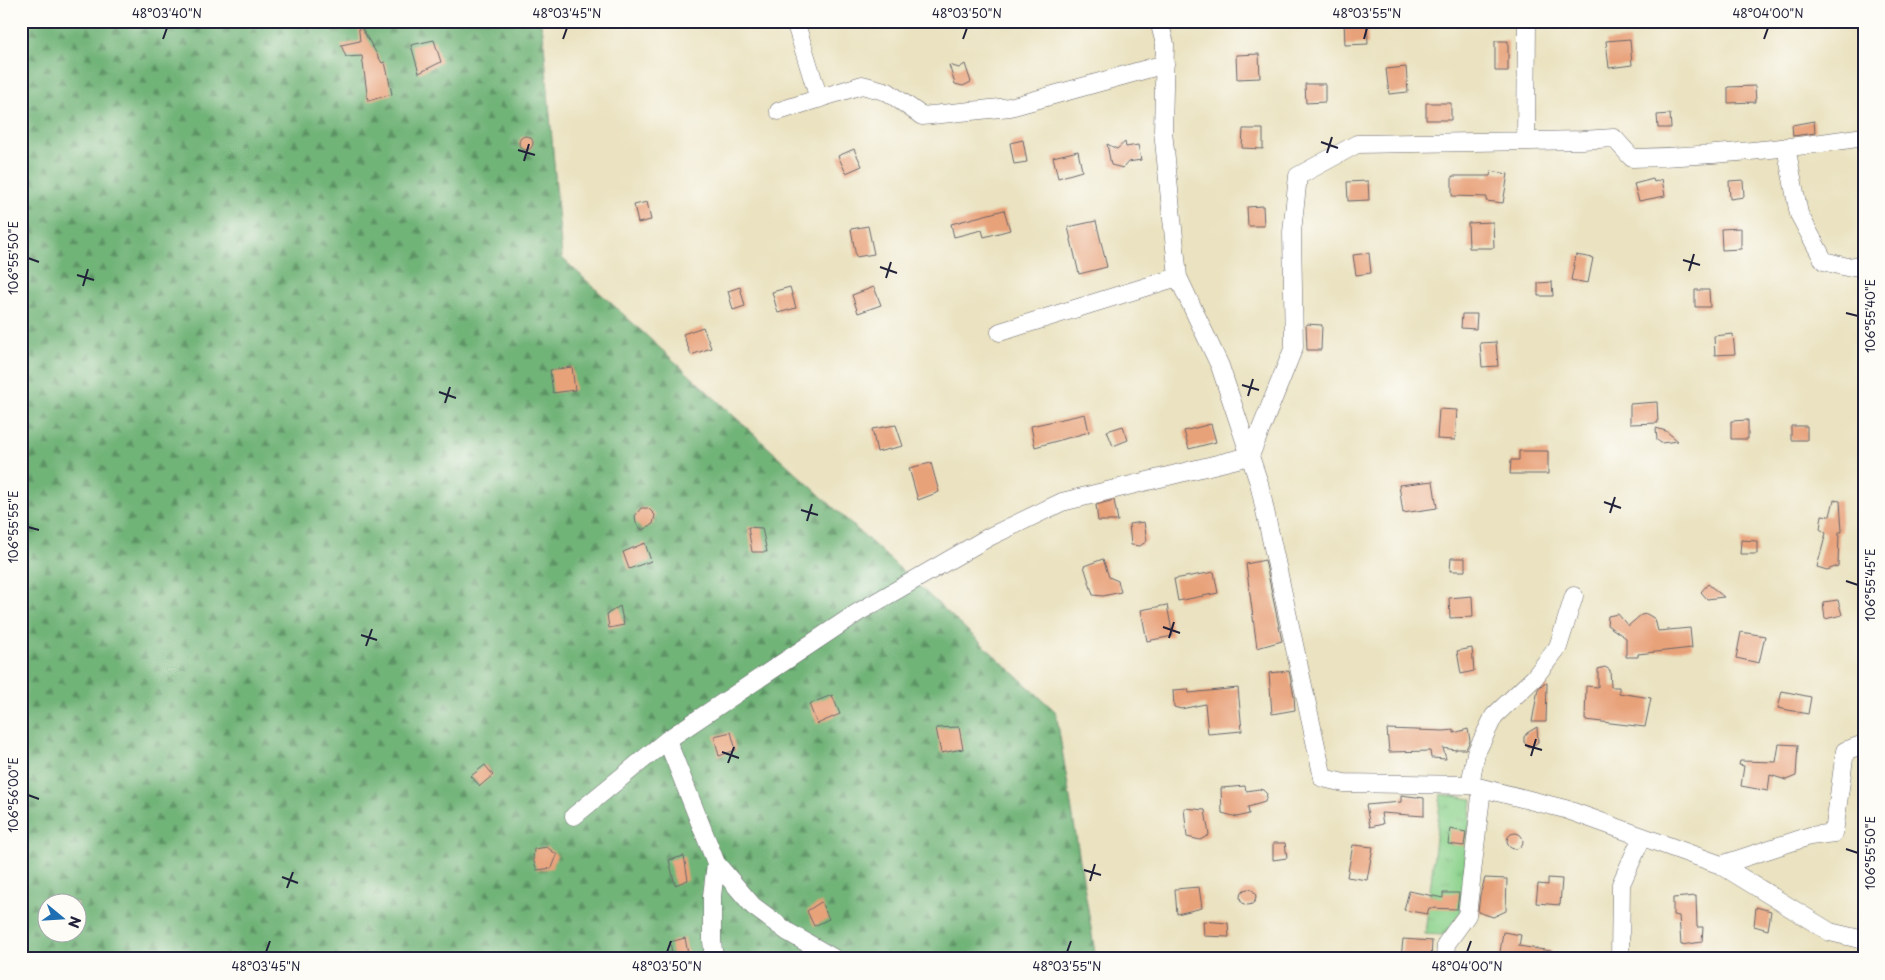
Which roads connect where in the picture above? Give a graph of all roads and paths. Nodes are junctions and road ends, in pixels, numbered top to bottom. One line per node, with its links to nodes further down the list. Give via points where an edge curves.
1 (795, 21): 5 (street)
2 (1159, 21): 4 (street)
3 (1527, 21): 8 (street)
4 (1166, 64): 5 (street, via 1010,107 922,116 888,92 862,85); 11 (street, via 1163,131)
5 (819, 99): 6 (street)
6 (779, 111)
7 (1864, 136): 9 (street)
8 (1526, 141): 9 (street, via 1614,138 1632,158); 13 (street, via 1357,144 1298,176 1292,232 1294,347)
9 (1786, 147): 10 (street, via 1799,214 1824,261 1847,267)
10 (1864, 265)
11 (1178, 278): 12 (street); 13 (street, via 1220,366)
12 (1000, 332)
13 (1250, 456): 15 (street, via 1062,502 989,537 857,613); 17 (street, via 1259,483 1323,778 1344,783)
14 (1574, 596): 17 (street, via 1558,647 1534,678 1494,716 1476,753)
15 (667, 740): 18 (street); 20 (street)
16 (1864, 744): 21 (street, via 1844,751 1834,833 1810,836)
17 (1476, 786): 19 (street, via 1565,809); 25 (street, via 1467,915 1446,944)
18 (574, 816)
19 (1642, 837): 21 (street); 26 (street, via 1621,884)
20 (716, 863): 23 (street, via 712,896); 24 (street, via 753,906 788,932)
21 (1721, 865): 22 (street, via 1830,932)
22 (1864, 940)
23 (714, 959)
24 (835, 959)
25 (1445, 959)
26 (1620, 959)

